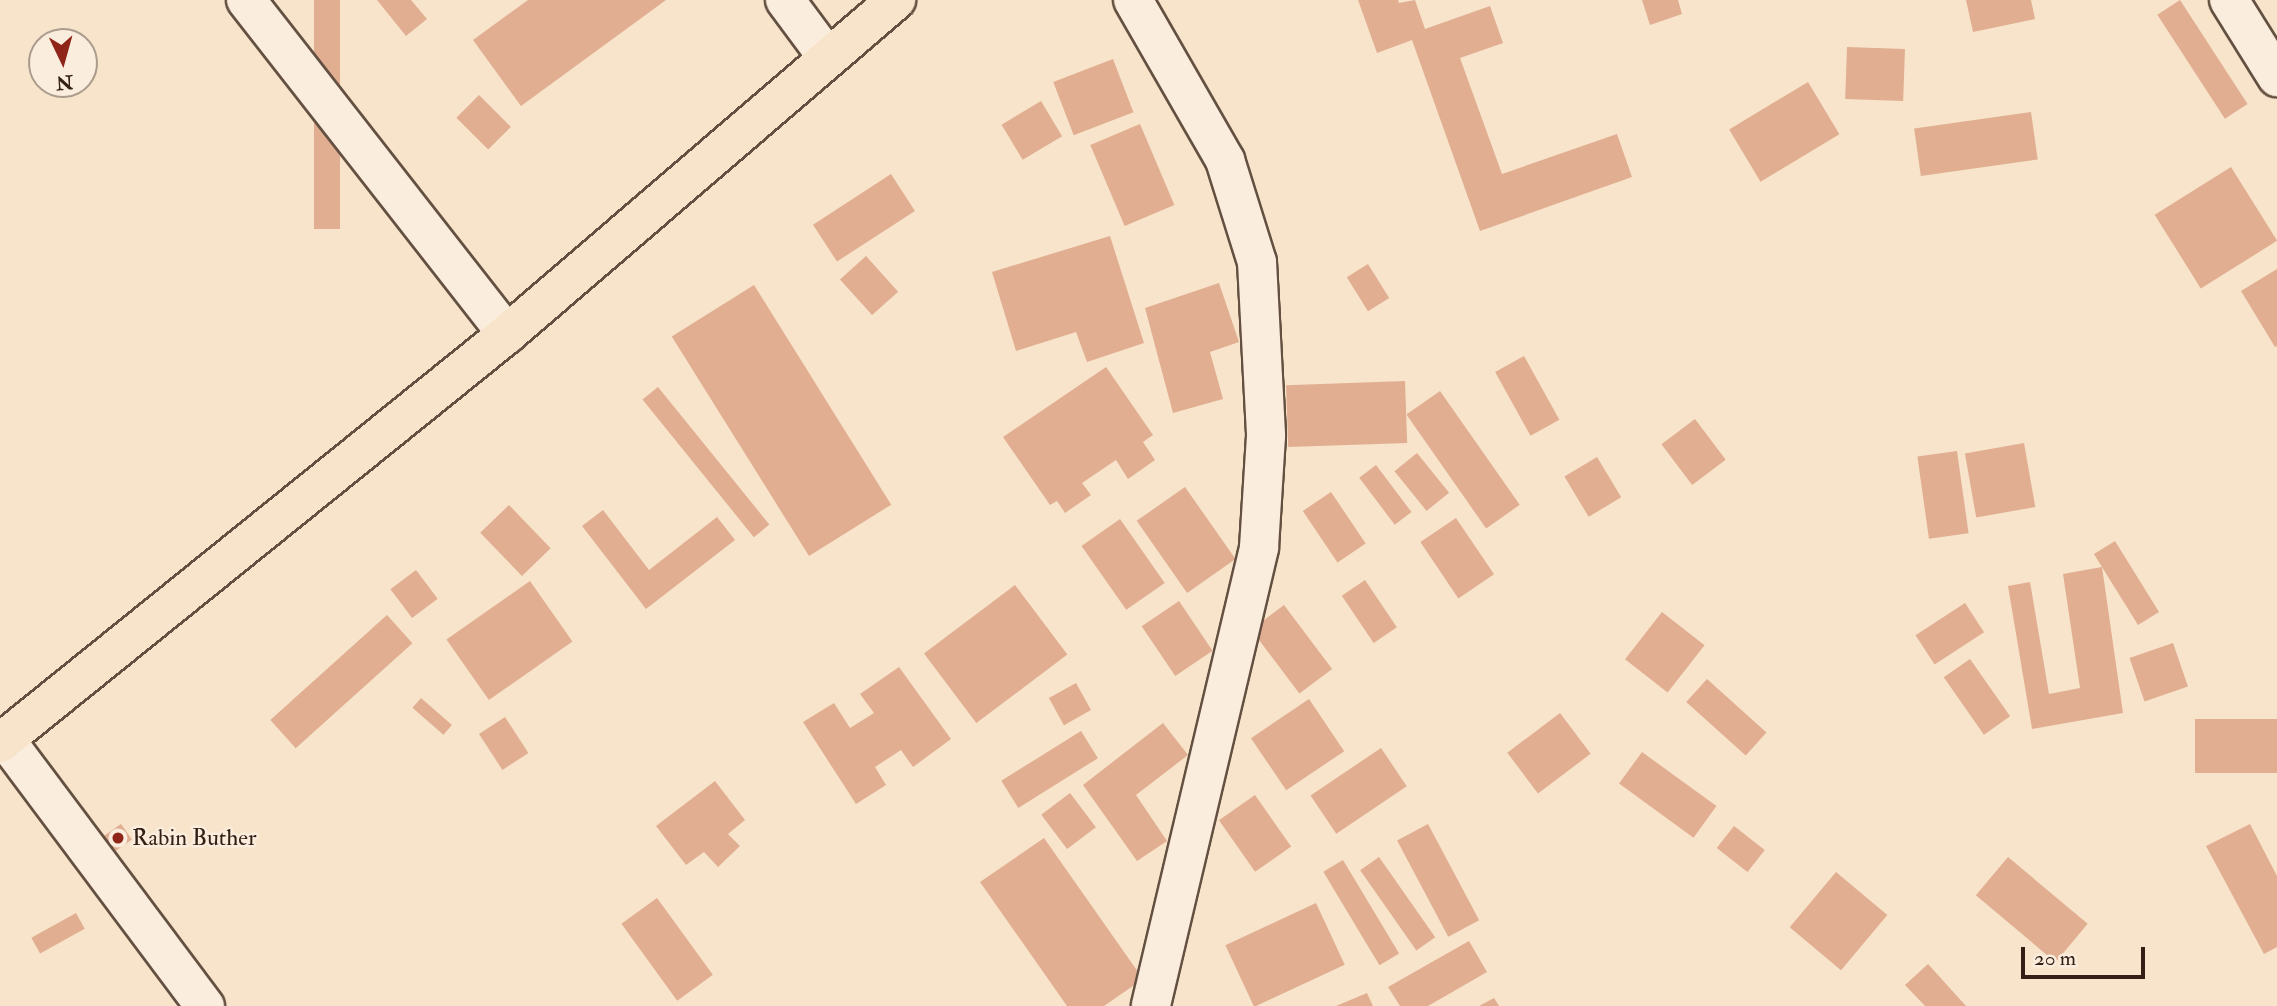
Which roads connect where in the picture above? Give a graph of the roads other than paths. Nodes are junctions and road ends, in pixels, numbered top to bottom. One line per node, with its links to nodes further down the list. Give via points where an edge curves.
1 (246, 0): 8 (street)
2 (785, 0): 6 (street)
3 (896, 0): 6 (main road)
4 (1133, 0): 11 (street, via 1225,160 1256,262 1266,436 1259,548)
5 (2229, 0): 7 (street)
6 (828, 58): 8 (main road)
7 (2277, 77)
8 (507, 334): 9 (main road)
9 (3, 741): 10 (street)
10 (205, 1006)
11 (1151, 1006)

